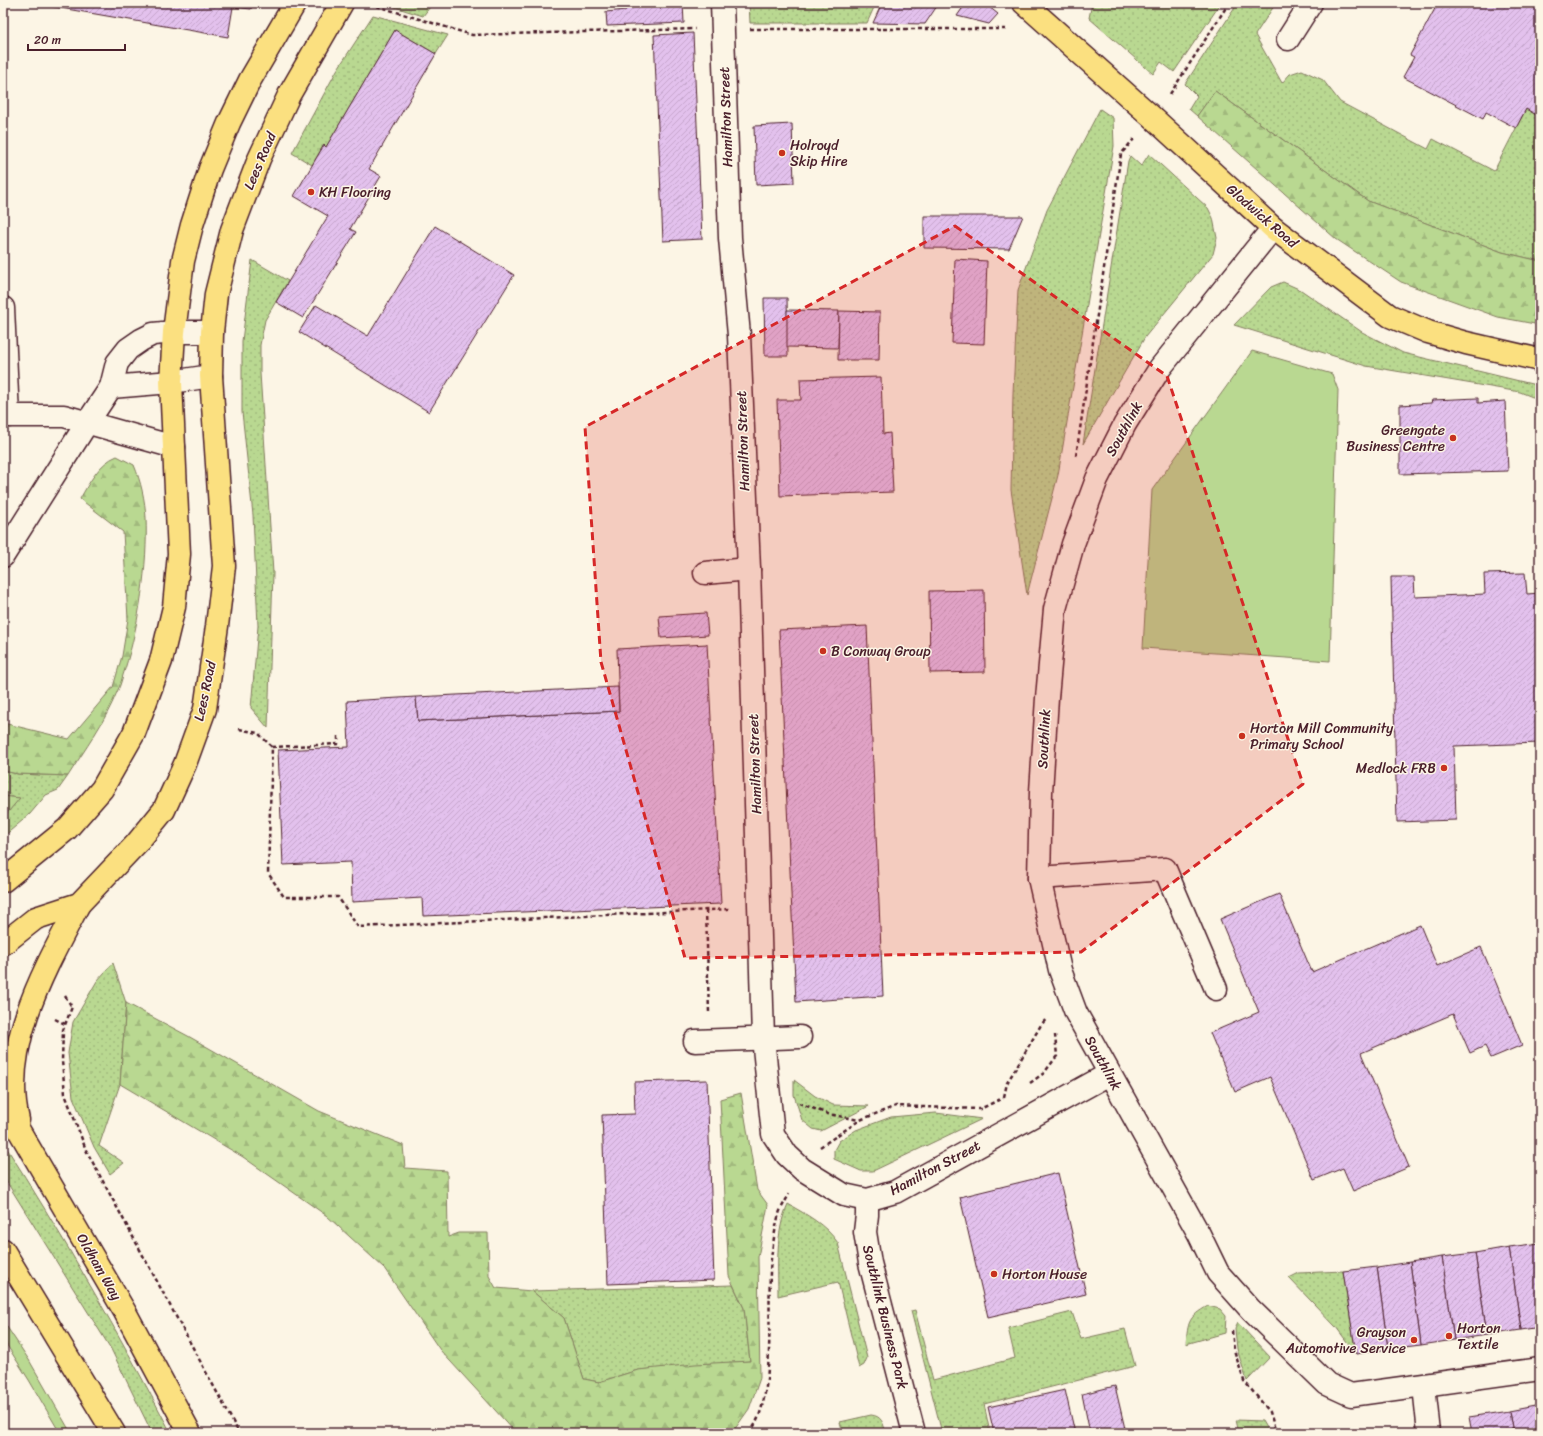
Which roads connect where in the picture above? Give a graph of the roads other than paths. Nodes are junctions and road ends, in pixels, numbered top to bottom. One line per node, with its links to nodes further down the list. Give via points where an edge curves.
1 (295, 3): 9 (main road, via 250,80 210,170 183,261)
2 (342, 3): 10 (main road, Lees Road, via 289,95 259,159 232,230 216,294)
3 (722, 3): 19 (street, Hamilton Street, via 730,233 739,335)
4 (1024, 3): 7 (main road, Glodwick Road)
5 (1311, 3): 6 (street)
6 (1288, 39)
7 (1273, 228): 11 (main road, Glodwick Road, via 1390,316 1458,341); 21 (street, Southlink, via 1160,368 1125,424 1097,479 1055,609 1047,698)
8 (3, 308): 15 (street)
9 (174, 332): 10 (street); 13 (main road); 14 (street, via 153,334 128,349 117,363)
10 (212, 332): 12 (main road, Lees Road)
11 (1540, 360)
12 (211, 376): 13 (street); 23 (main road, Lees Road, via 224,566 205,709 185,764 164,810)
13 (171, 382): 14 (street); 17 (main road)
14 (111, 387): 16 (street)
15 (6, 416): 16 (street, via 64,416)
16 (87, 423): 17 (street); 18 (street)
17 (174, 447): 22 (main road, via 179,554 174,607 161,661 134,733 102,789 67,829)
18 (3, 556)
19 (749, 570): 20 (street); 27 (street, Hamilton Street)
20 (705, 573)
21 (1039, 878): 25 (street, via 1165,869); 29 (street, Southlink, via 1060,970 1076,1013)
22 (3, 881)
23 (79, 904): 24 (main road, Lees Road, via 36,918); 31 (main road, via 27,1006 16,1037 11,1088 14,1110)
24 (3, 944)
25 (1216, 989)
26 (800, 1037): 27 (street)
27 (763, 1038): 28 (street); 32 (street, Hamilton Street, via 773,1134 787,1155 802,1169 844,1195)
28 (695, 1041)
29 (1109, 1074): 32 (street, Hamilton Street, via 895,1192); 35 (street, Southlink, via 1199,1234 1218,1273 1251,1310 1327,1384 1351,1396)
30 (3, 1103): 31 (main road, Oldham Way)
31 (23, 1136): 37 (main road, Oldham Way, via 125,1312)
32 (867, 1200): 38 (street, Southlink Business Park, via 865,1232 870,1263)
33 (3, 1250): 36 (main road)
34 (1540, 1370): 35 (street, Southlink)
35 (1424, 1386): 39 (street)
36 (114, 1433)
37 (190, 1433)
38 (914, 1433)
39 (1429, 1433)

